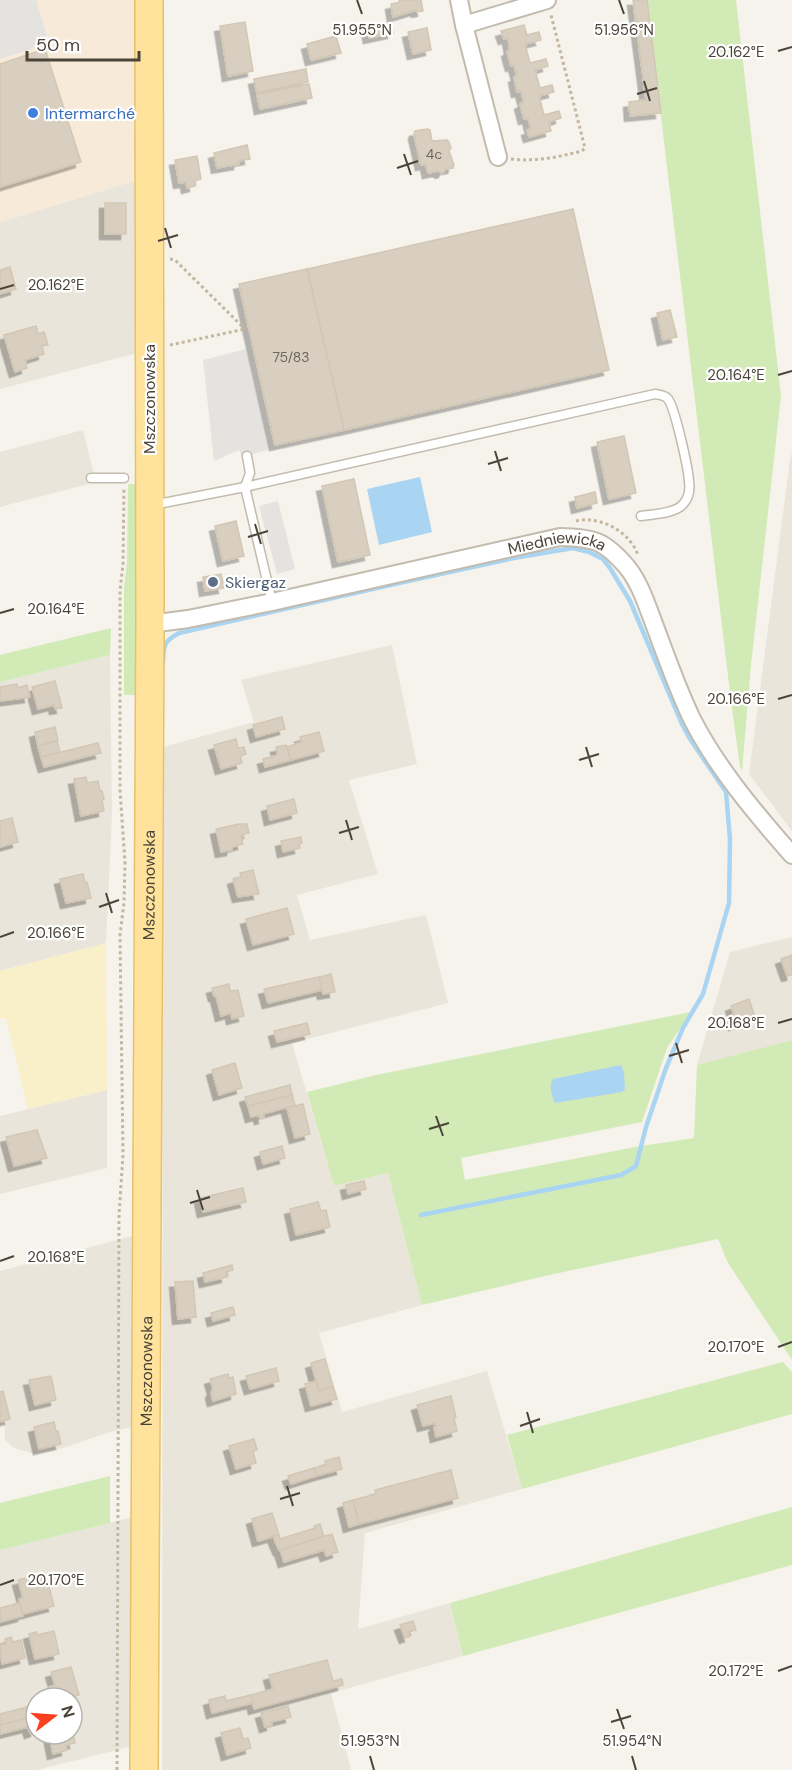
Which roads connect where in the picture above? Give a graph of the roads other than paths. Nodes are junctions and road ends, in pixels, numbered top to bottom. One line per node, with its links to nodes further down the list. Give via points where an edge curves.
1 (149, 0): 10 (main road, Mszczonowska)
2 (459, 0): 4 (street)
3 (547, 0): 4 (street)
4 (464, 25): 5 (street)
5 (498, 157)
6 (246, 456): 9 (lane, via 250,473)
7 (91, 478): 8 (lane)
8 (124, 478)
9 (245, 487): 10 (lane); 11 (lane, via 655,394 668,399 675,415 690,482 683,505); 12 (lane)
10 (149, 506): 13 (main road, Mszczonowska)
11 (640, 516)
12 (272, 602): 13 (street, Miedniewicka); 14 (street, Miedniewicka, via 560,537 590,538 609,549 628,569 645,598 675,680 706,745)
13 (150, 624): 15 (main road, Mszczonowska)
14 (792, 855)
15 (144, 1770)

